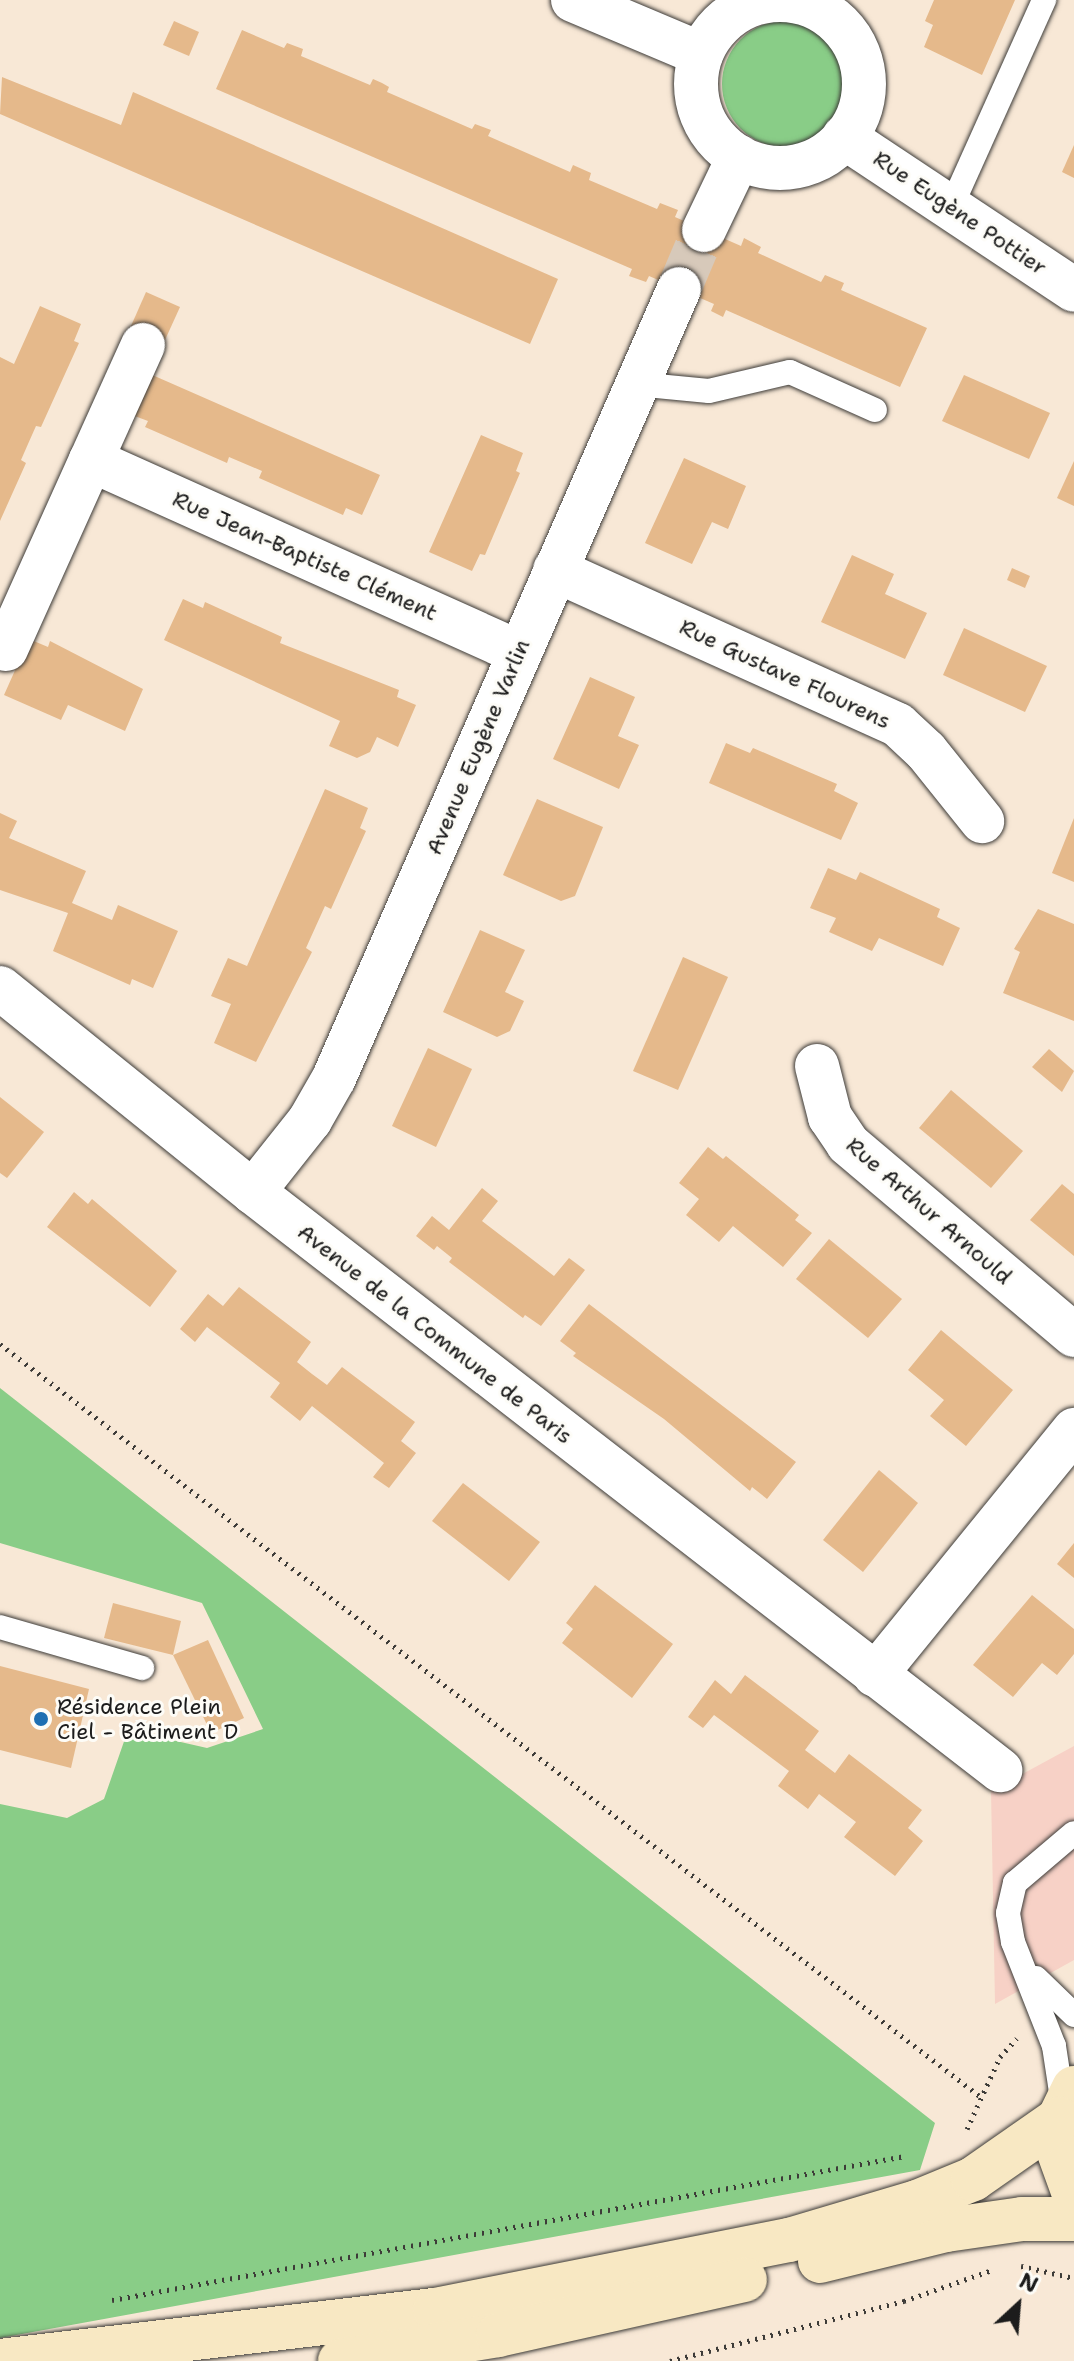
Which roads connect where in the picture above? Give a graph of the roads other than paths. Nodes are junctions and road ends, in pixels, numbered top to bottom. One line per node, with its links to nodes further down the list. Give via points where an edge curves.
1 (573, 0): 3 (street)
2 (1044, 0): 6 (lane)
3 (701, 54): 4 (street, via 721,24 744,8 779,0 820,11 847,35 862,69 861,105); 5 (street, via 698,105 716,138)
4 (844, 137): 5 (street, via 823,156 795,166 766,167); 6 (street, Rue Eugène Pottier)
5 (739, 157): 7 (street)
6 (952, 205): 9 (street, Rue Eugène Pottier)
7 (704, 230)
8 (679, 289): 11 (street, Avenue Eugène Varlin)
9 (1074, 290)
10 (143, 345): 13 (street)
11 (636, 384): 12 (lane, via 709,391 790,372); 14 (street, Avenue Eugène Varlin)
12 (875, 410)
13 (91, 460): 15 (street); 16 (street, Rue Jean-Baptiste Clément)
14 (555, 570): 16 (street, Avenue Eugène Varlin); 17 (street, Rue Gustave Flourens, via 898,725 921,744)
15 (6, 649)
16 (519, 652): 20 (street, Avenue Eugène Varlin, via 334,1078 310,1120)
17 (982, 821)
18 (0, 988): 20 (street, Avenue de la Commune de Paris)
19 (817, 1066): 21 (street, Rue Arthur Arnould, via 830,1117 848,1144)
20 (253, 1192): 25 (street, Avenue de la Commune de Paris)
21 (1074, 1335)
22 (1074, 1430): 25 (street)
23 (0, 1627): 24 (lane)
24 (142, 1668)
25 (875, 1675): 26 (street, Avenue de la Commune de Paris)
26 (1000, 1770)
27 (1074, 1833): 28 (lane, via 1015,1883 1009,1928)
28 (1024, 1965): 29 (lane); 30 (lane, via 1054,2046)
29 (1074, 2015)
30 (1066, 2105): 31 (main road, via 1058,2156); 33 (main road, via 973,2179 917,2202 789,2240 435,2310)
31 (1074, 2194)
32 (1074, 2219): 34 (main road, via 1022,2219 946,2230 592,2315)
33 (0, 2361)
34 (340, 2361)

